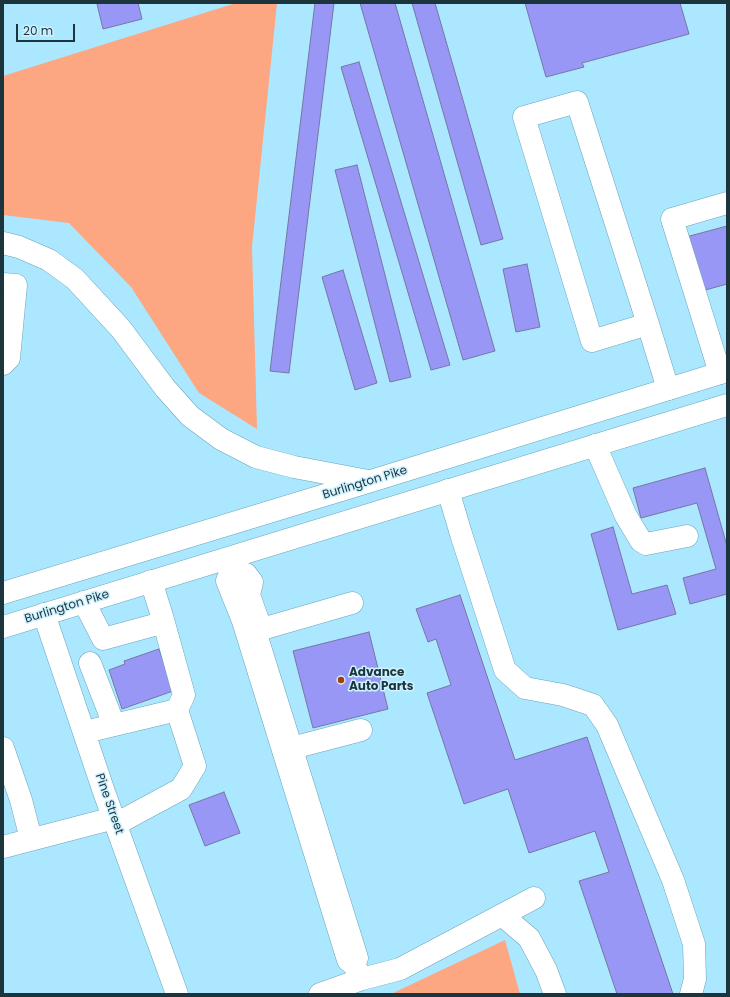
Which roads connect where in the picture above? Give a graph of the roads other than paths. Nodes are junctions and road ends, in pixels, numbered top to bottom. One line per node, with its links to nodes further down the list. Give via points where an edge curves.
1 (727, 203): 6 (main road, via 672,219)
2 (3, 243): 10 (main road, via 49,260 75,279 121,329 165,388 190,416 221,439 256,457 294,467)
3 (3, 284): 5 (main road, via 16,284 9,358)
4 (648, 324): 4 (main road, via 577,102 524,117 592,342); 7 (main road)
5 (3, 364)
6 (724, 372): 7 (main road, Burlington Pike)
7 (668, 390): 10 (main road, Burlington Pike)
8 (727, 405): 9 (main road, Burlington Pike)
9 (595, 445): 11 (main road, Burlington Pike); 12 (main road, via 626,516 641,541 646,544)
10 (371, 481): 15 (main road, Burlington Pike)
11 (448, 490): 13 (main road, Burlington Pike); 40 (main road, via 505,670 524,688 593,705 607,725 673,880 694,944 695,979)
12 (687, 536)
13 (234, 564): 14 (main road, Burlington Pike); 21 (main road, via 252,582 249,595 259,622); 36 (main road, via 227,581 243,621 348,960)
14 (151, 581): 16 (main road, Burlington Pike); 19 (main road)
15 (3, 593)
16 (84, 602): 18 (main road, Burlington Pike); 22 (main road)
17 (352, 603): 21 (main road)
18 (44, 614): 20 (main road, Burlington Pike); 24 (main road, Pine Street)
19 (162, 616): 22 (main road, via 158,624); 25 (main road, via 184,695)
20 (3, 627)
21 (256, 631): 30 (main road)
22 (103, 639): 23 (main road)
23 (90, 663): 24 (main road); 26 (main road)
24 (64, 670): 28 (main road, Pine Street)
25 (177, 710): 26 (main road); 31 (main road, via 195,766 181,789)
26 (114, 725): 28 (main road)
27 (361, 730): 30 (main road)
28 (85, 732): 31 (main road, Pine Street)
29 (3, 748): 32 (main road, via 22,800)
30 (292, 748): 36 (main road, via 357,958)
31 (115, 821): 32 (main road); 37 (main road, Pine Street)
32 (31, 839): 33 (main road)
33 (3, 847)
34 (534, 898): 35 (main road)
35 (502, 915): 36 (main road, via 400,969); 39 (main road, via 529,938)
36 (358, 972): 38 (main road)
37 (177, 994)
38 (320, 994)
39 (555, 994)
40 (691, 994)

